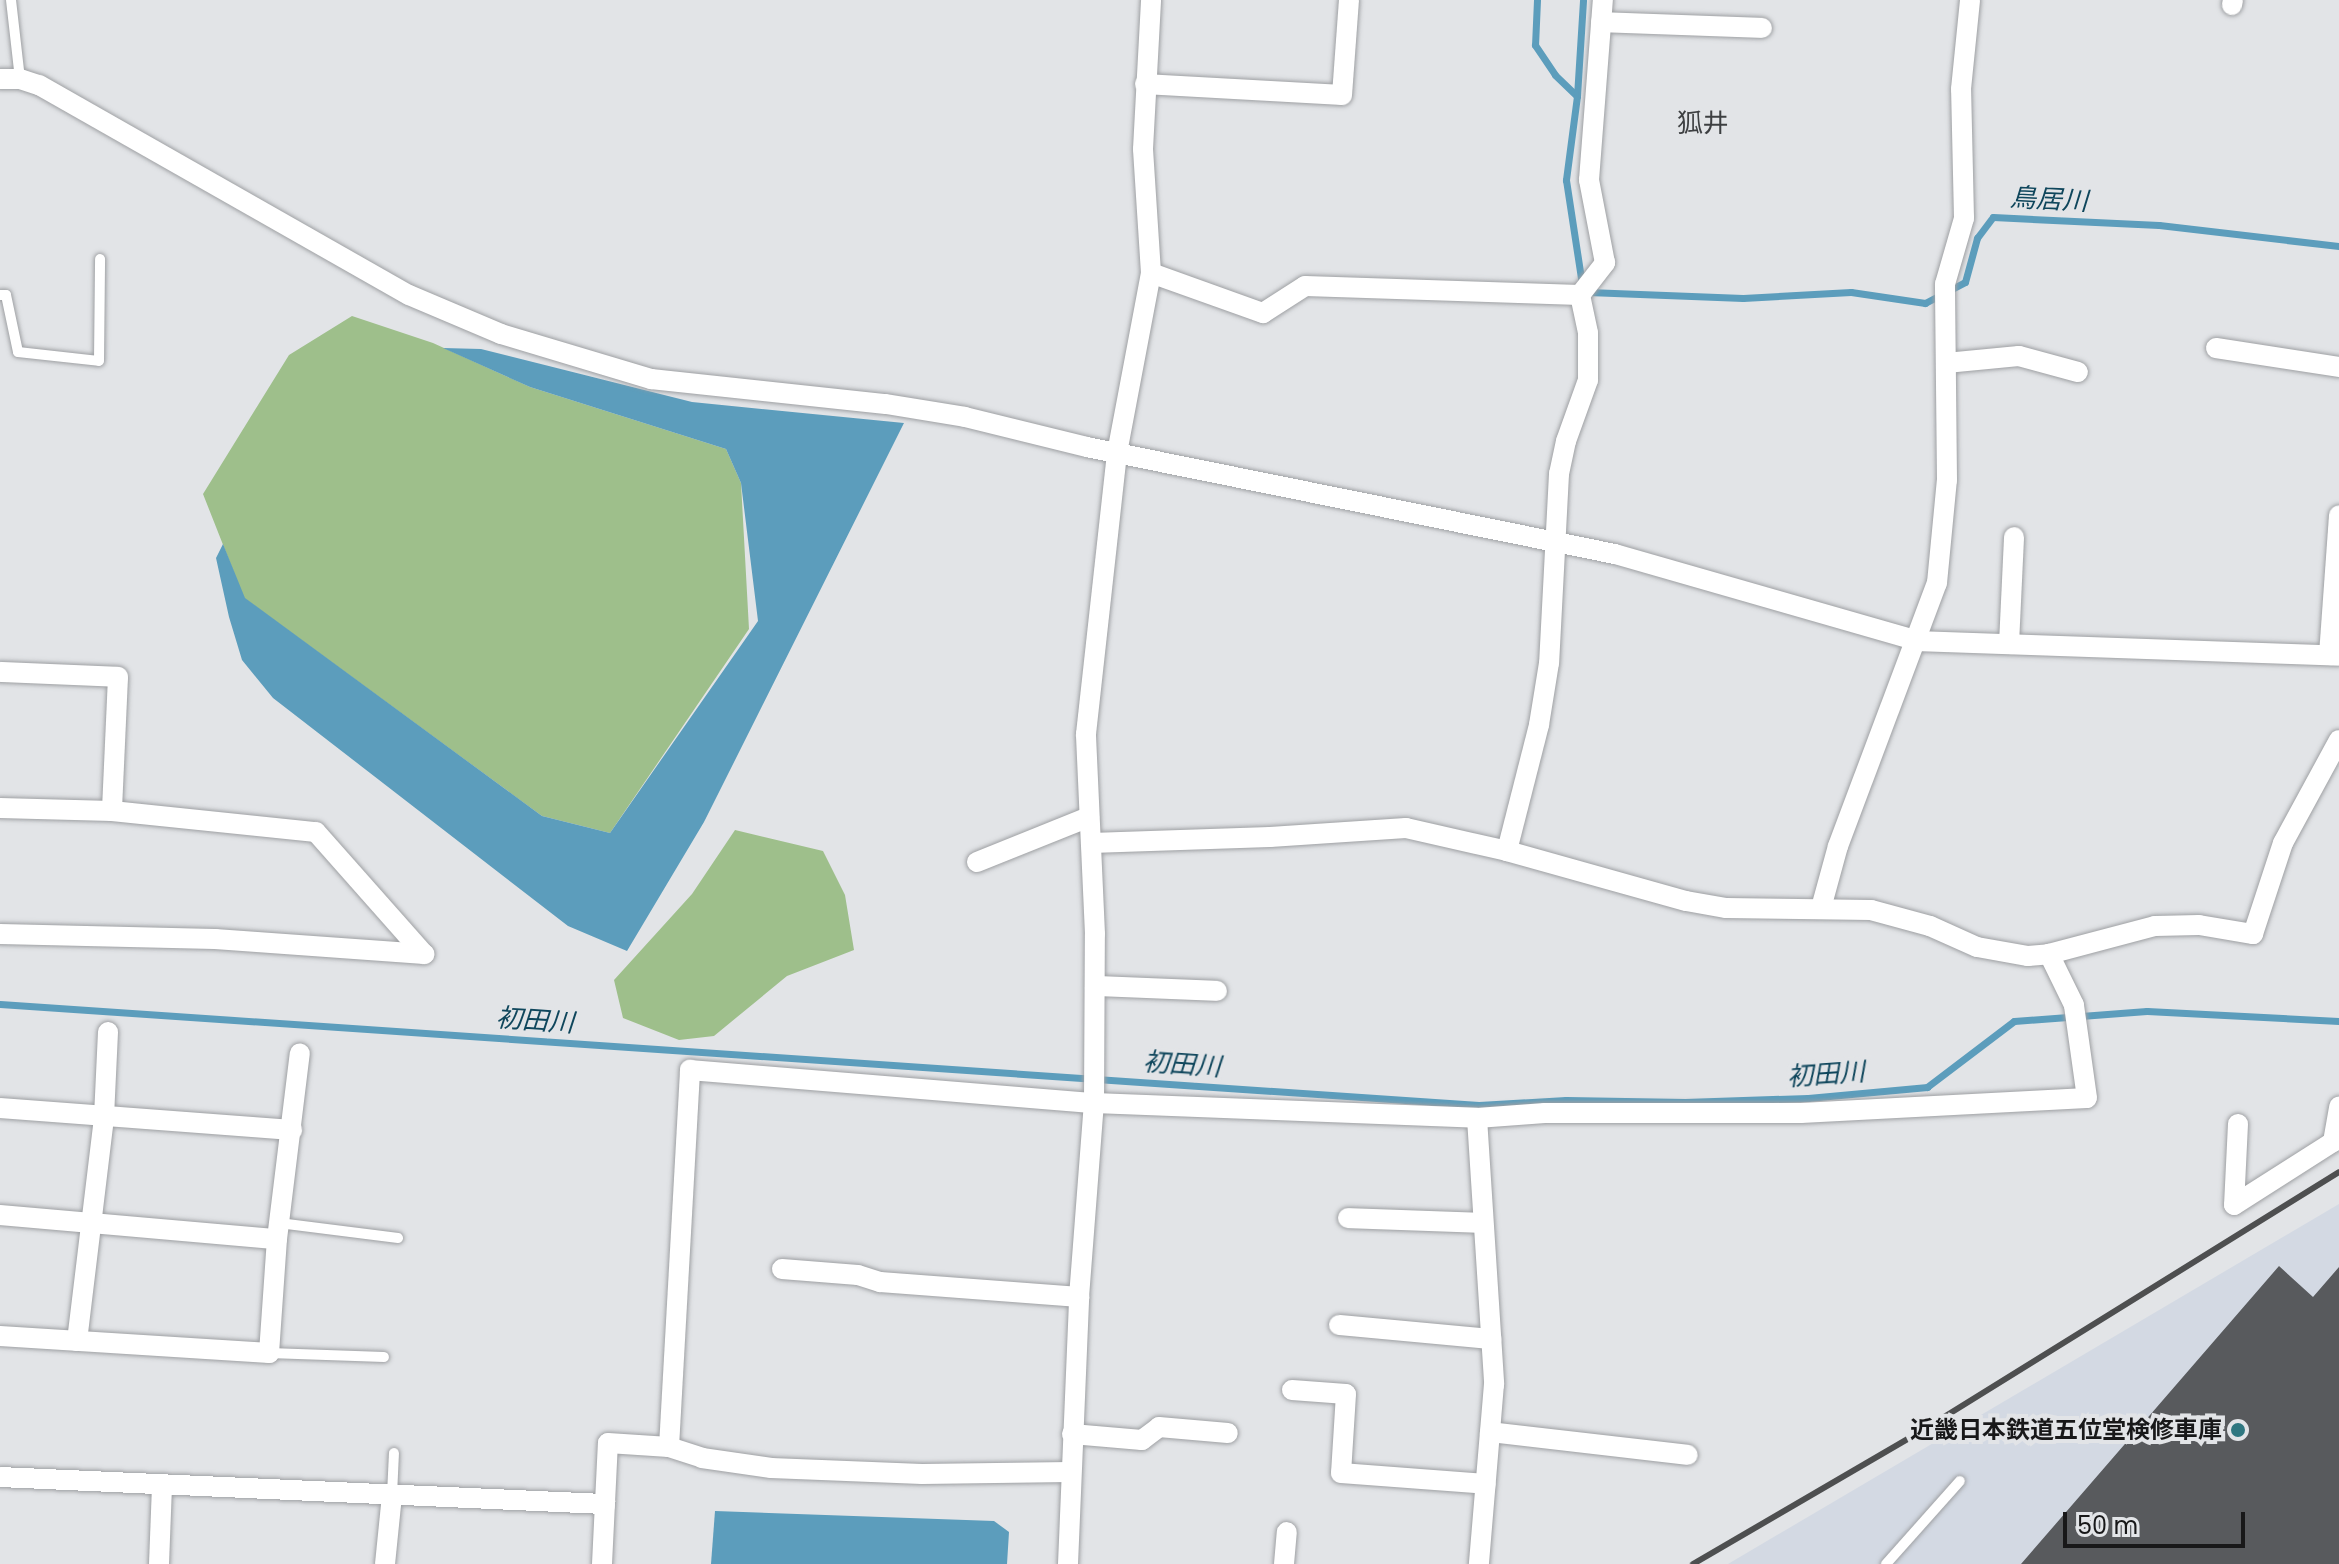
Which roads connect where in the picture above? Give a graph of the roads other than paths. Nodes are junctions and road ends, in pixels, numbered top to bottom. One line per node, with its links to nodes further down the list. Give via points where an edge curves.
1 (11, 0): 8 (lane)
2 (1151, 0): 9 (street)
3 (1349, 0): 9 (street, via 1342,95)
4 (1603, 0): 6 (street)
5 (1970, 0): 15 (street, via 1961,89 1964,218 1945,284)
6 (1601, 22): 7 (street); 13 (street, via 1589,180 1605,263)
7 (1762, 28)
8 (10, 79): 18 (street, via 60,96 409,295 501,334 651,379 925,409)
9 (1145, 84): 11 (street, via 1143,149)
10 (100, 259): 12 (lane, via 99,361 18,352 6,295)
11 (1151, 273): 13 (street, via 1263,313 1305,286); 18 (street)
12 (0, 295)
13 (1580, 295): 21 (street, via 1588,333 1588,380 1562,458)
14 (2216, 348): 16 (street)
15 (1946, 363): 17 (street, via 2019,356); 22 (street, via 1947,480 1937,583)
16 (2339, 367)
17 (2078, 372)
18 (1117, 453): 21 (street); 29 (street, via 1086,734)
19 (2339, 515): 24 (street)
20 (2014, 537): 23 (street)
21 (1555, 542): 22 (street, via 1660,566); 31 (street, via 1549,663)
22 (1918, 641): 23 (street); 33 (street, via 1887,711)
23 (2009, 644): 24 (street)
24 (2334, 655)
25 (0, 672): 28 (street, via 118,677)
26 (2339, 740): 35 (street, via 2283,843 2253,934 2199,925 2155,926)
27 (0, 808): 28 (street)
28 (112, 811): 34 (street, via 316,832 424,954 215,939)
29 (1089, 817): 30 (street); 32 (street)
30 (1091, 843): 31 (street, via 1406,828); 36 (street)
31 (1507, 851): 33 (street, via 1686,901 1726,908)
32 (977, 862)
33 (1821, 908): 35 (street, via 1902,916 2006,955)
34 (0, 934)
35 (2049, 954): 44 (street, via 2077,1014 2087,1098 1801,1113)
36 (1095, 986): 37 (street); 40 (street)
37 (1217, 991)
38 (108, 1032): 43 (street)
39 (300, 1053): 46 (street)
40 (1094, 1103): 44 (street); 54 (street); 65 (street, via 690,1070)
41 (2339, 1107): 45 (street, via 2333,1142 2234,1205)
42 (0, 1108): 43 (street)
43 (104, 1117): 46 (street); 49 (street)
44 (1477, 1118): 50 (street)
45 (2238, 1124)
46 (292, 1130): 51 (street)
47 (0, 1215): 49 (street)
48 (1348, 1218): 50 (street)
49 (92, 1223): 51 (street); 58 (street)
50 (1482, 1223): 57 (street)
51 (278, 1231): 52 (lane); 59 (street)
52 (398, 1238)
53 (782, 1269): 54 (street)
54 (1079, 1297): 64 (street)
55 (1339, 1325): 57 (street)
56 (0, 1336): 58 (street)
57 (1491, 1339): 62 (street)
58 (77, 1341): 59 (street)
59 (269, 1353): 60 (lane)
60 (384, 1357)
61 (1292, 1390): 71 (street, via 1346,1394 1341,1473)
62 (1490, 1432): 67 (street); 71 (street)
63 (1228, 1433): 64 (street, via 1159,1427 1142,1440)
64 (1072, 1434): 68 (street)
65 (669, 1447): 68 (street, via 702,1458 771,1468); 74 (street, via 608,1443)
66 (394, 1453): 73 (lane)
67 (1688, 1455)
68 (1070, 1472): 79 (street)
69 (0, 1477): 72 (street)
70 (1960, 1481): 82 (lane)
71 (1486, 1484): 81 (street)
72 (162, 1486): 73 (street); 76 (street)
73 (392, 1495): 74 (street); 77 (street)
74 (605, 1504): 78 (street)
75 (1287, 1532): 80 (street)
76 (159, 1564)
77 (385, 1564)
78 (602, 1564)
79 (1068, 1564)
80 (1284, 1564)
81 (1479, 1564)
82 (1886, 1564)

